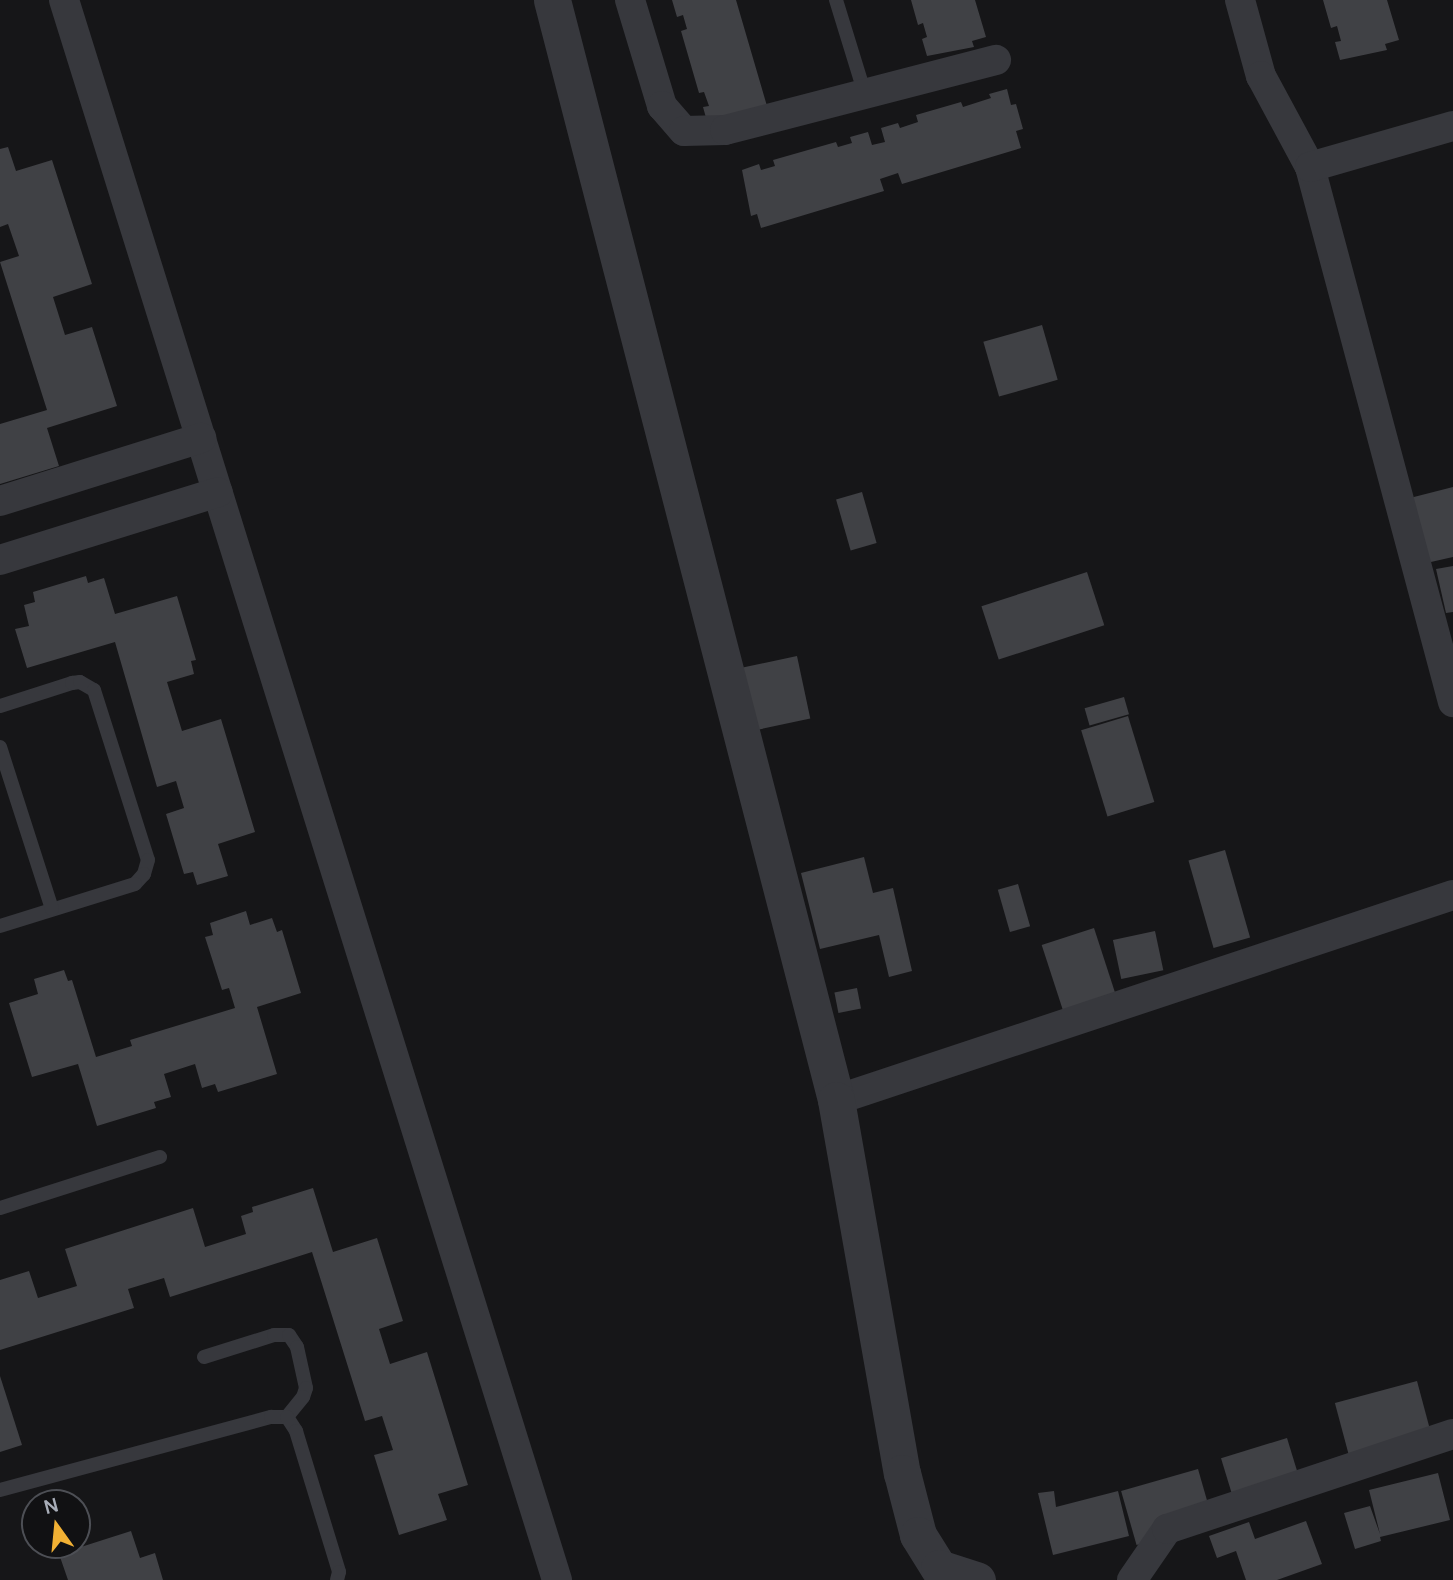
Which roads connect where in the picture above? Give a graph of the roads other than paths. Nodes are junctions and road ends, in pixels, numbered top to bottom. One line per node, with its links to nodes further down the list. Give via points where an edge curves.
1 (64, 0): 10 (street)
2 (552, 0): 20 (street)
3 (630, 0): 7 (street, via 662,106 684,131 725,130)
4 (836, 0): 7 (lane)
5 (1240, 0): 9 (street, via 1261,76)
6 (996, 60): 7 (street)
7 (865, 94)
8 (1453, 126): 9 (street)
9 (1310, 167): 14 (street)
10 (201, 438): 11 (street); 12 (street)
11 (218, 492): 13 (street); 29 (street)
12 (0, 501)
13 (0, 560)
14 (1453, 702)
15 (0, 706): 18 (lane, via 72,683 94,690 145,846 148,860 135,884)
16 (0, 747): 18 (lane)
17 (1453, 895): 20 (street)
18 (52, 909): 19 (lane)
19 (0, 926)
20 (836, 1100): 27 (street, via 902,1473 918,1535)
21 (160, 1157): 22 (lane)
22 (1, 1202)
23 (204, 1357): 24 (lane, via 274,1335 289,1335 295,1340 306,1388)
24 (287, 1417): 26 (lane, via 271,1417); 28 (lane, via 296,1431 339,1572)
25 (1453, 1434): 31 (street, via 1167,1528)
26 (0, 1490)
27 (940, 1574): 30 (street)
28 (337, 1580)
29 (557, 1580)
30 (977, 1580)
31 (1132, 1580)

